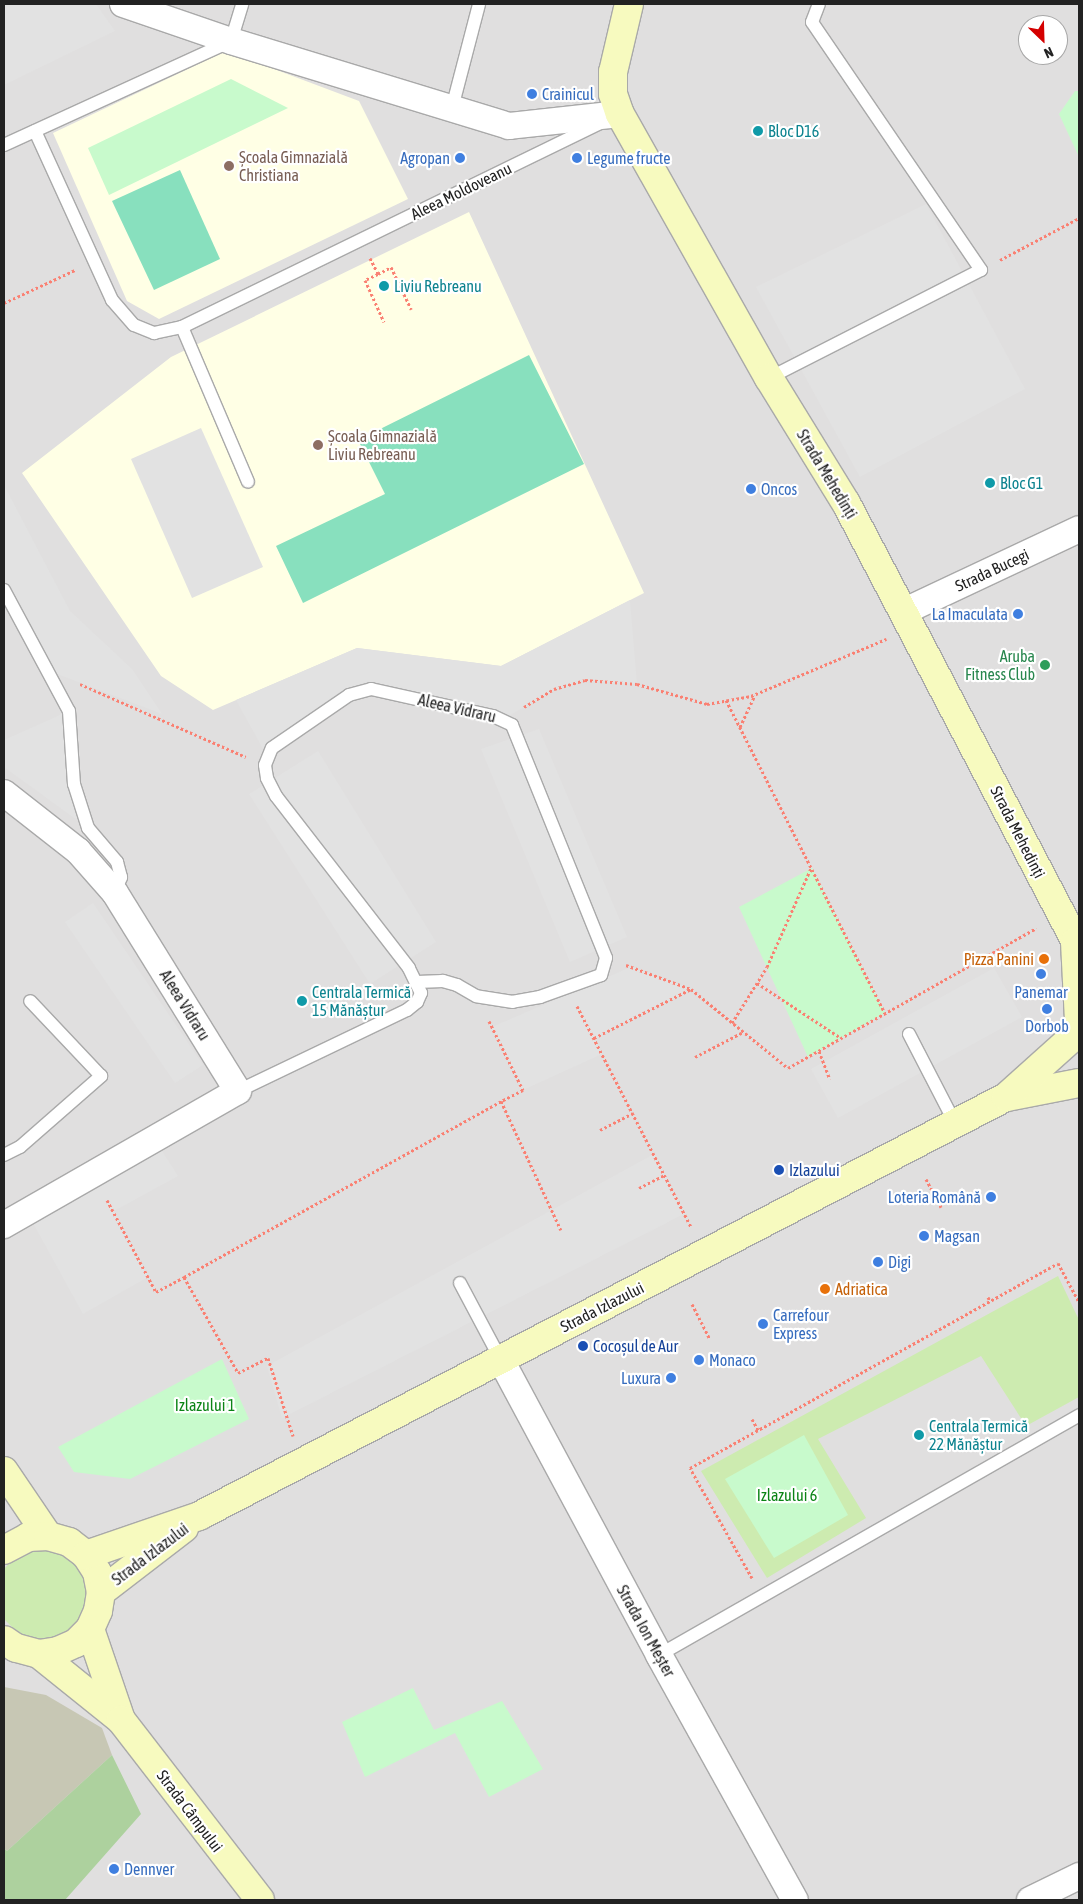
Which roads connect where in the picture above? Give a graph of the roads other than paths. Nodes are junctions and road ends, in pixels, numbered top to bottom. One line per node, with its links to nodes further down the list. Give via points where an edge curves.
1 (123, 4): 6 (street)
2 (242, 4): 6 (lane)
3 (479, 4): 7 (lane)
4 (629, 4): 8 (main road, Strada Mehedinți, via 613,72 613,94)
5 (819, 4): 12 (lane, via 812,22 981,270)
6 (230, 41): 7 (street); 9 (lane)
7 (452, 108): 8 (street, via 509,126)
8 (620, 114): 11 (lane, Aleea Moldoveanu); 12 (main road, Strada Mehedinți)
9 (35, 131): 10 (lane); 11 (lane, Aleea Moldoveanu, via 112,300 134,325 154,333)
10 (4, 145)
11 (182, 327): 13 (lane)
12 (769, 378): 16 (main road, Strada Mehedinți, via 846,503)
13 (248, 482)
14 (1079, 529): 16 (street, Strada Bucegi)
15 (4, 590): 18 (lane, via 69,711 74,784 88,828 117,862 121,877)
16 (905, 611): 19 (main road, Strada Mehedinți)
17 (4, 793): 18 (street, Aleea Vidraru, via 78,851)
18 (115, 893): 26 (street, Aleea Vidraru)
19 (1077, 945): 22 (main road, Strada Mehedinți)
20 (418, 982): 20 (lane, Aleea Vidraru, via 457,984 476,996 513,1002 601,975 606,958 517,733 504,719 371,689 348,695 272,748 265,765 276,796); 26 (lane, via 421,993 417,1002 407,1010)
21 (30, 1001): 29 (lane, via 101,1076 20,1147)
22 (1078, 1027): 24 (main road, via 1073,1048); 27 (main road, Strada Izlazului)
23 (909, 1034): 28 (lane)
24 (1079, 1065)
25 (1079, 1082): 27 (main road, Strada Izlazului)
26 (238, 1091): 30 (street)
27 (1006, 1097): 28 (main road, Strada Izlazului)
28 (956, 1123): 32 (main road, Strada Izlazului)
29 (4, 1155)
30 (4, 1225)
31 (460, 1283): 32 (lane)
32 (500, 1360): 35 (main road, Strada Izlazului); 43 (street, Strada Ion Meșter)
33 (1079, 1415): 43 (lane)
34 (4, 1470): 36 (main road)
35 (199, 1516): 38 (main road, Strada Izlazului); 39 (main road, Strada Izlazului)
36 (48, 1536): 37 (main road, Strada Izlazului, via 28,1537); 38 (main road, Strada Izlazului, via 69,1542)
37 (4, 1550)
38 (86, 1555): 39 (main road, Strada Izlazului, via 97,1572)
39 (101, 1592): 40 (main road, Strada Izlazului, via 98,1611)
40 (90, 1629): 42 (main road, Strada Izlazului, via 76,1643 58,1651); 44 (main road, Strada Câmpului)
41 (4, 1641): 42 (main road, Strada Izlazului)
42 (39, 1654): 44 (main road, Strada Câmpului)
43 (659, 1655): 47 (street, Strada Ion Meșter)
44 (121, 1720): 46 (main road, Strada Câmpului)
45 (1079, 1876): 48 (street)
46 (260, 1900)
47 (795, 1900)
48 (1030, 1900)

